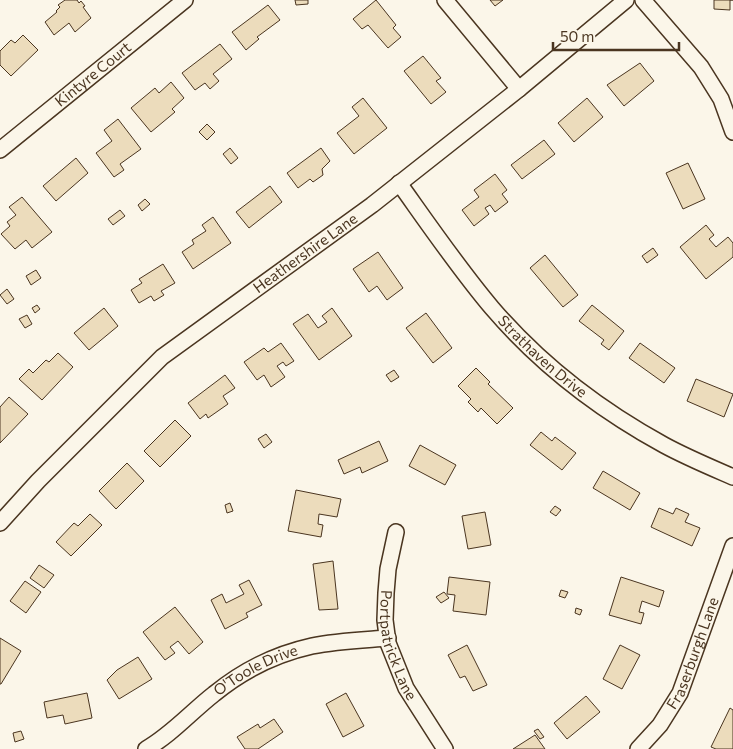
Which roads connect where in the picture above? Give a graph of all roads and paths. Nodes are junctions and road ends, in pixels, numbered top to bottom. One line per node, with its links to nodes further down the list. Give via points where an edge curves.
1 (185, 0): 7 (street, Kintyre Court)
2 (445, 0): 5 (street)
3 (626, 0): 5 (street, Heathershire Lane)
4 (643, 0): 6 (street, via 701,67 722,99)
5 (519, 89): 8 (street, Heathershire Lane)
6 (733, 132)
7 (0, 150)
8 (399, 183): 9 (street, Strathaven Drive, via 492,308 545,362 628,424); 10 (street, Heathershire Lane, via 162,357)
9 (733, 477)
10 (0, 523)
11 (396, 532): 13 (street, Portpatrick Lane, via 386,593)
12 (733, 546): 16 (street, Fraserburgh Lane, via 680,693 660,725)
13 (388, 638): 14 (street, O'Toole Drive, via 314,646 252,668); 15 (street, Portpatrick Lane, via 406,688)
14 (146, 749)
15 (445, 749)
16 (638, 749)

